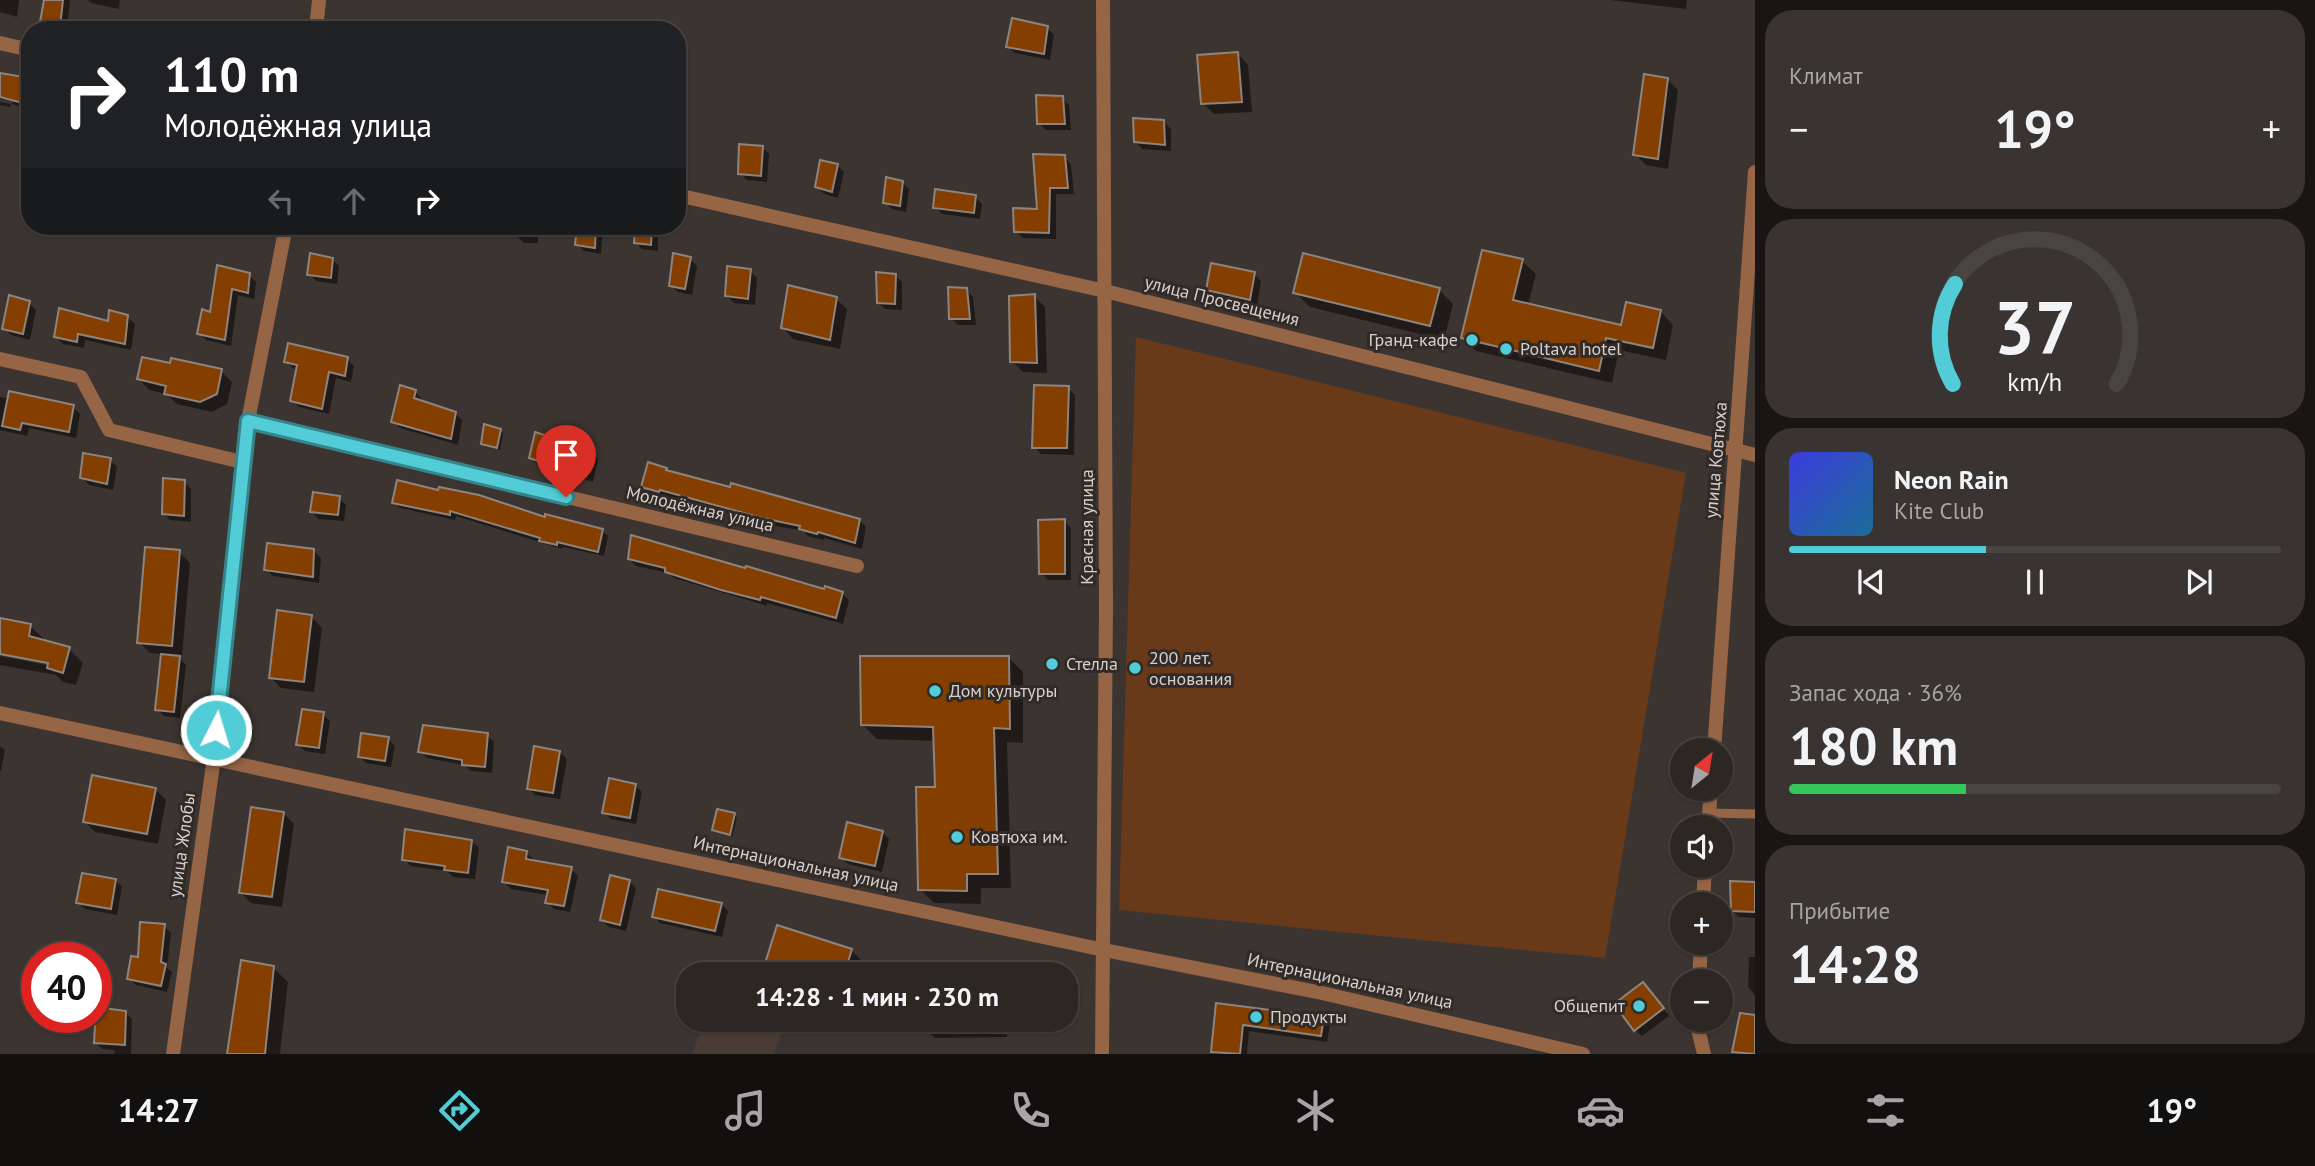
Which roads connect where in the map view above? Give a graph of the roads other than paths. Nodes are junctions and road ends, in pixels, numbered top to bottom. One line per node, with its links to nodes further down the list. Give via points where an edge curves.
1 (319, 0): 3 (street)
2 (1102, 0): 9 (street, Красная улица)
3 (317, 21)
4 (0, 43): 5 (street)
5 (21, 48)
6 (1755, 172): 12 (street, улица Ковтюха)
7 (686, 197): 9 (street, улица Просвещения)
8 (284, 235): 11 (street, улица Жлобы)
9 (1105, 291): 12 (street, улица Просвещения); 21 (street, Красная улица)
10 (0, 359): 14 (street, via 81,377 109,430)
11 (248, 421): 14 (street, улица Жлобы); 15 (street, Молодёжная улица)
12 (1734, 451): 13 (street, улица Просвещения); 17 (street, улица Ковтюха)
13 (1755, 455)
14 (242, 462): 18 (street, улица Жлобы)
15 (857, 566)
16 (0, 713): 18 (street, Интернациональная улица)
17 (1715, 738)
18 (214, 757): 21 (street, Интернациональная улица); 23 (street, улица Жлобы)
19 (1755, 814): 20 (lane)
20 (1733, 817)
21 (1104, 950): 24 (street, Красная улица); 25 (street, Интернациональная улица, via 1322,993)
22 (1699, 1032): 26 (street)
23 (173, 1054)
24 (1102, 1054)
25 (1583, 1054)
26 (1704, 1054)

